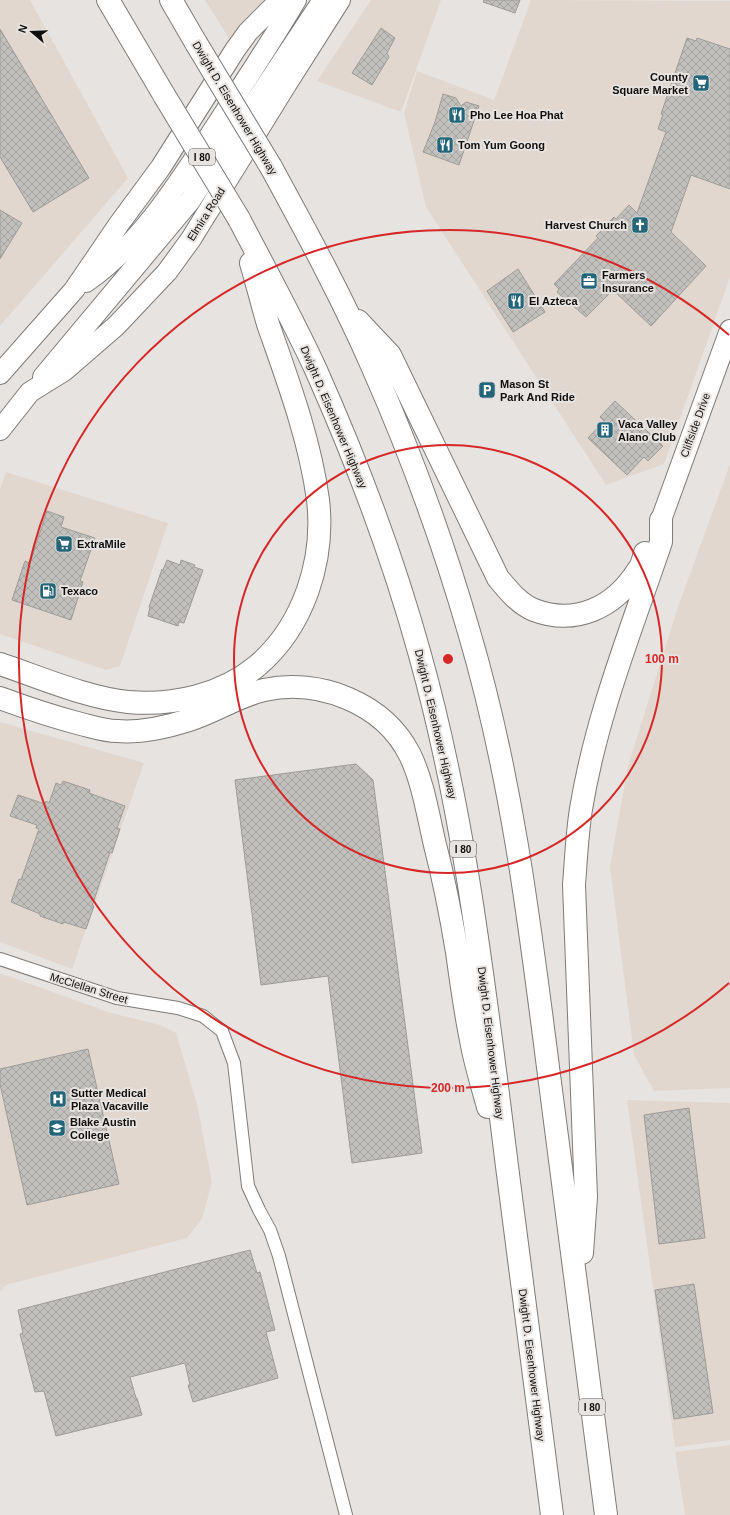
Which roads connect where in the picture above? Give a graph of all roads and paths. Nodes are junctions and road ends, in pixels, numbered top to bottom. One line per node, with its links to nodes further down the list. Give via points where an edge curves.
1 (108, 0): 7 (highway, Dwight D. Eisenhower Highway / I 80, bridge)
2 (171, 0): 9 (highway, Dwight D. Eisenhower Highway / I 80, bridge, via 271,167)
3 (280, 0): 8 (main road, via 248,32 235,50 161,167)
4 (296, 0): 8 (main road, via 176,186 137,236 105,269)
5 (323, 0): 12 (main road, Elmira Road, via 190,201)
6 (340, 0): 12 (main road, Elmira Road, via 192,239 167,272 116,326 64,371)
7 (239, 219): 15 (highway, via 300,423 318,500 320,529 316,560 307,593 296,617 278,645 252,670 220,688 174,701 161,703 112,699 75,690); 18 (highway, Dwight D. Eisenhower Highway / I 80, via 314,367 347,442 389,554 419,652 448,768 472,903)
8 (74, 290): 11 (main road)
9 (343, 304): 14 (highway, via 390,355 498,578 514,597 533,610 561,616 584,614 604,606 627,586 639,569 649,540); 19 (highway, Dwight D. Eisenhower Highway / I 80, via 410,456 443,546 492,719 521,865)
10 (730, 330): 14 (main road, Cliffside Drive)
11 (0, 374)
12 (30, 392): 13 (main road, Elmira Road)
13 (0, 430)
14 (661, 520): 19 (highway, via 661,542 600,722 580,810 574,885 586,1197)
15 (0, 664)
16 (0, 698): 18 (highway, via 59,718 117,732 150,729 188,720 262,690 304,688 326,691 349,699 372,712 391,728 409,754 421,784 442,873 471,1040)
17 (0, 959): 20 (street, McClellan Street, via 117,998 178,1008 203,1016 222,1031 234,1063 248,1186 270,1230 279,1256)
18 (511, 1199): 21 (highway, Dwight D. Eisenhower Highway / I 80)
19 (578, 1300): 22 (highway, Dwight D. Eisenhower Highway / I 80)
20 (346, 1515)
21 (552, 1515)
22 (606, 1515)

